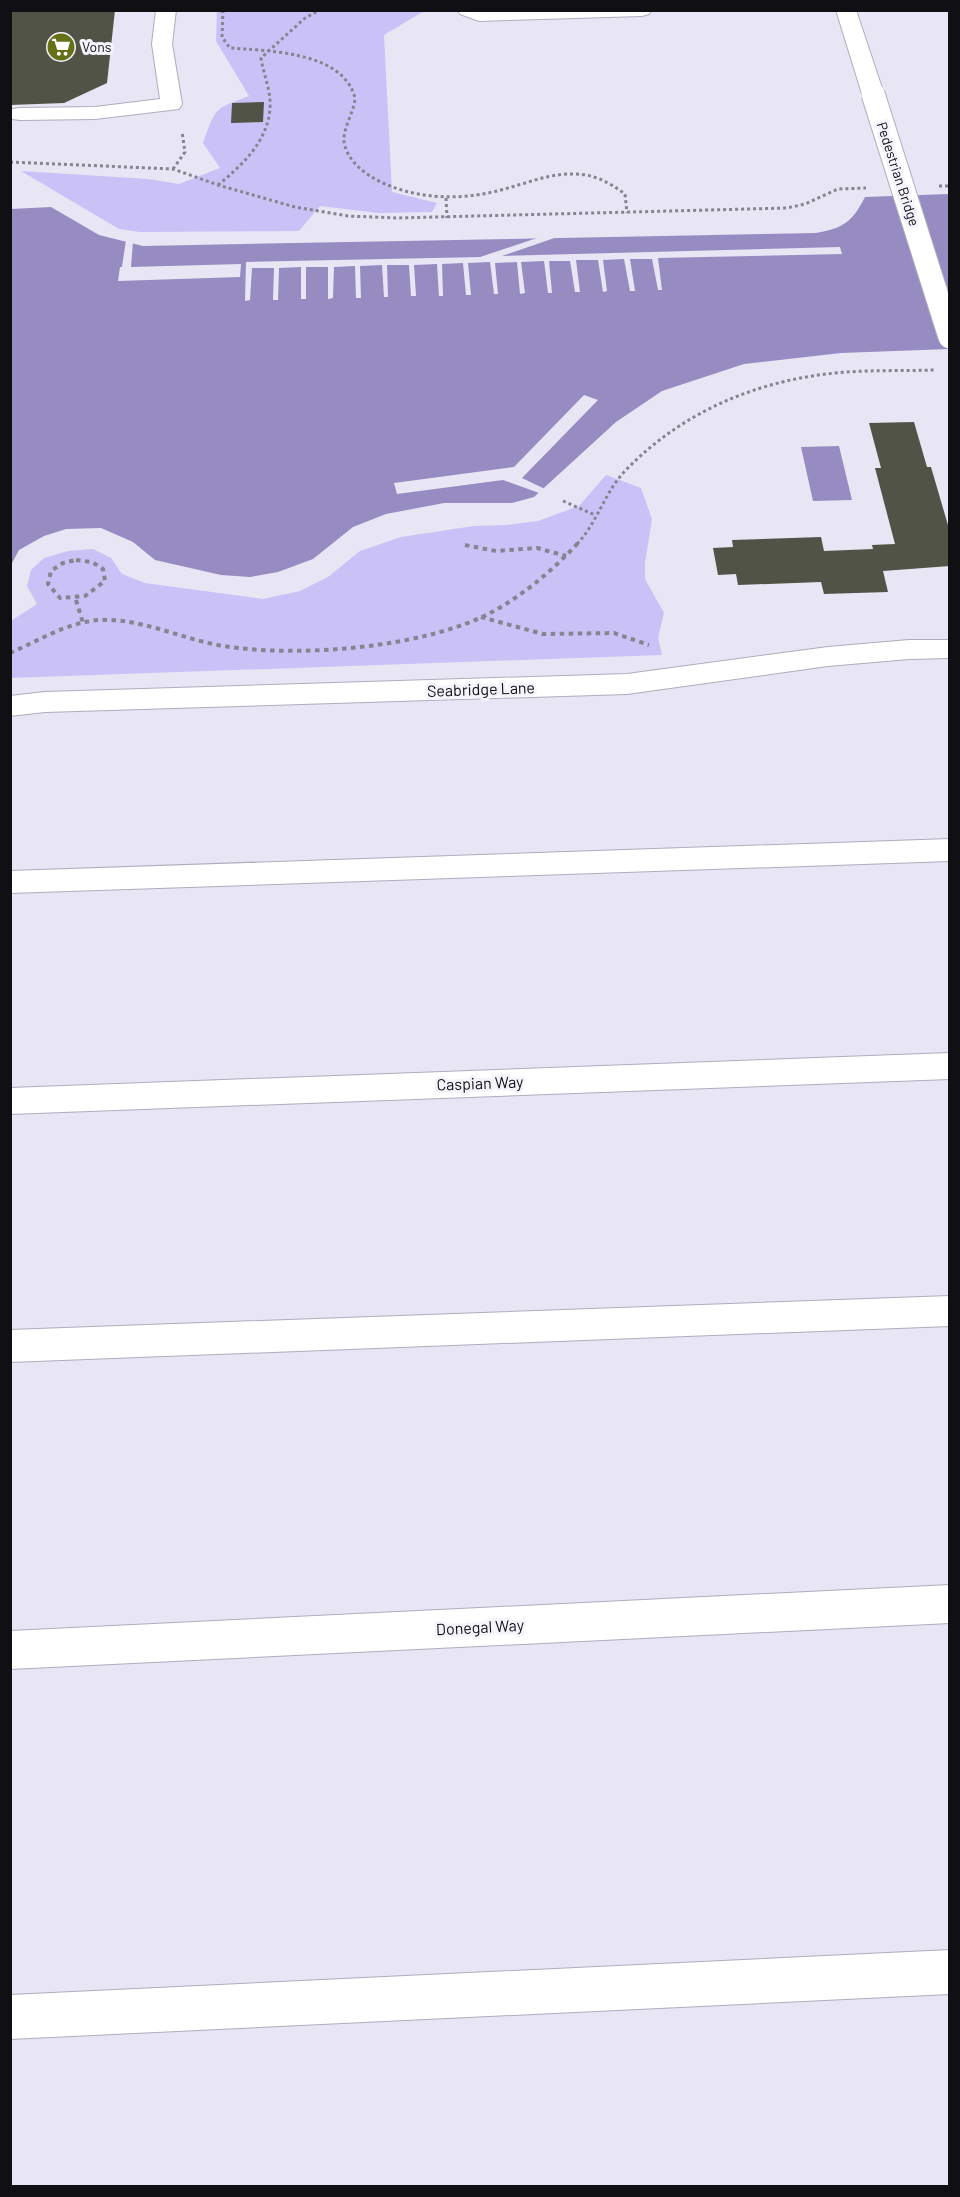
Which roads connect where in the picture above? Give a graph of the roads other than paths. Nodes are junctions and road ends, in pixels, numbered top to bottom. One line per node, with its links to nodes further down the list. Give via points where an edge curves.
1 (166, 10): 5 (street, via 162,44 171,104 95,113)
2 (642, 10): 4 (street, via 479,15)
3 (846, 10): 6 (street, Pedestrian Bridge, bridge)
4 (468, 12)
5 (20, 114)
6 (950, 337)
7 (950, 649): 8 (street, Seabridge Lane, via 917,648 806,658 627,684)
8 (10, 706)
9 (950, 850): 10 (street)
10 (10, 882)
11 (950, 1066): 12 (street, Caspian Way)
12 (10, 1101)
13 (950, 1311): 14 (street)
14 (10, 1346)
15 (950, 1605): 16 (street, Donegal Way)
16 (10, 1650)
17 (950, 1972): 18 (street)
18 (10, 2017)

